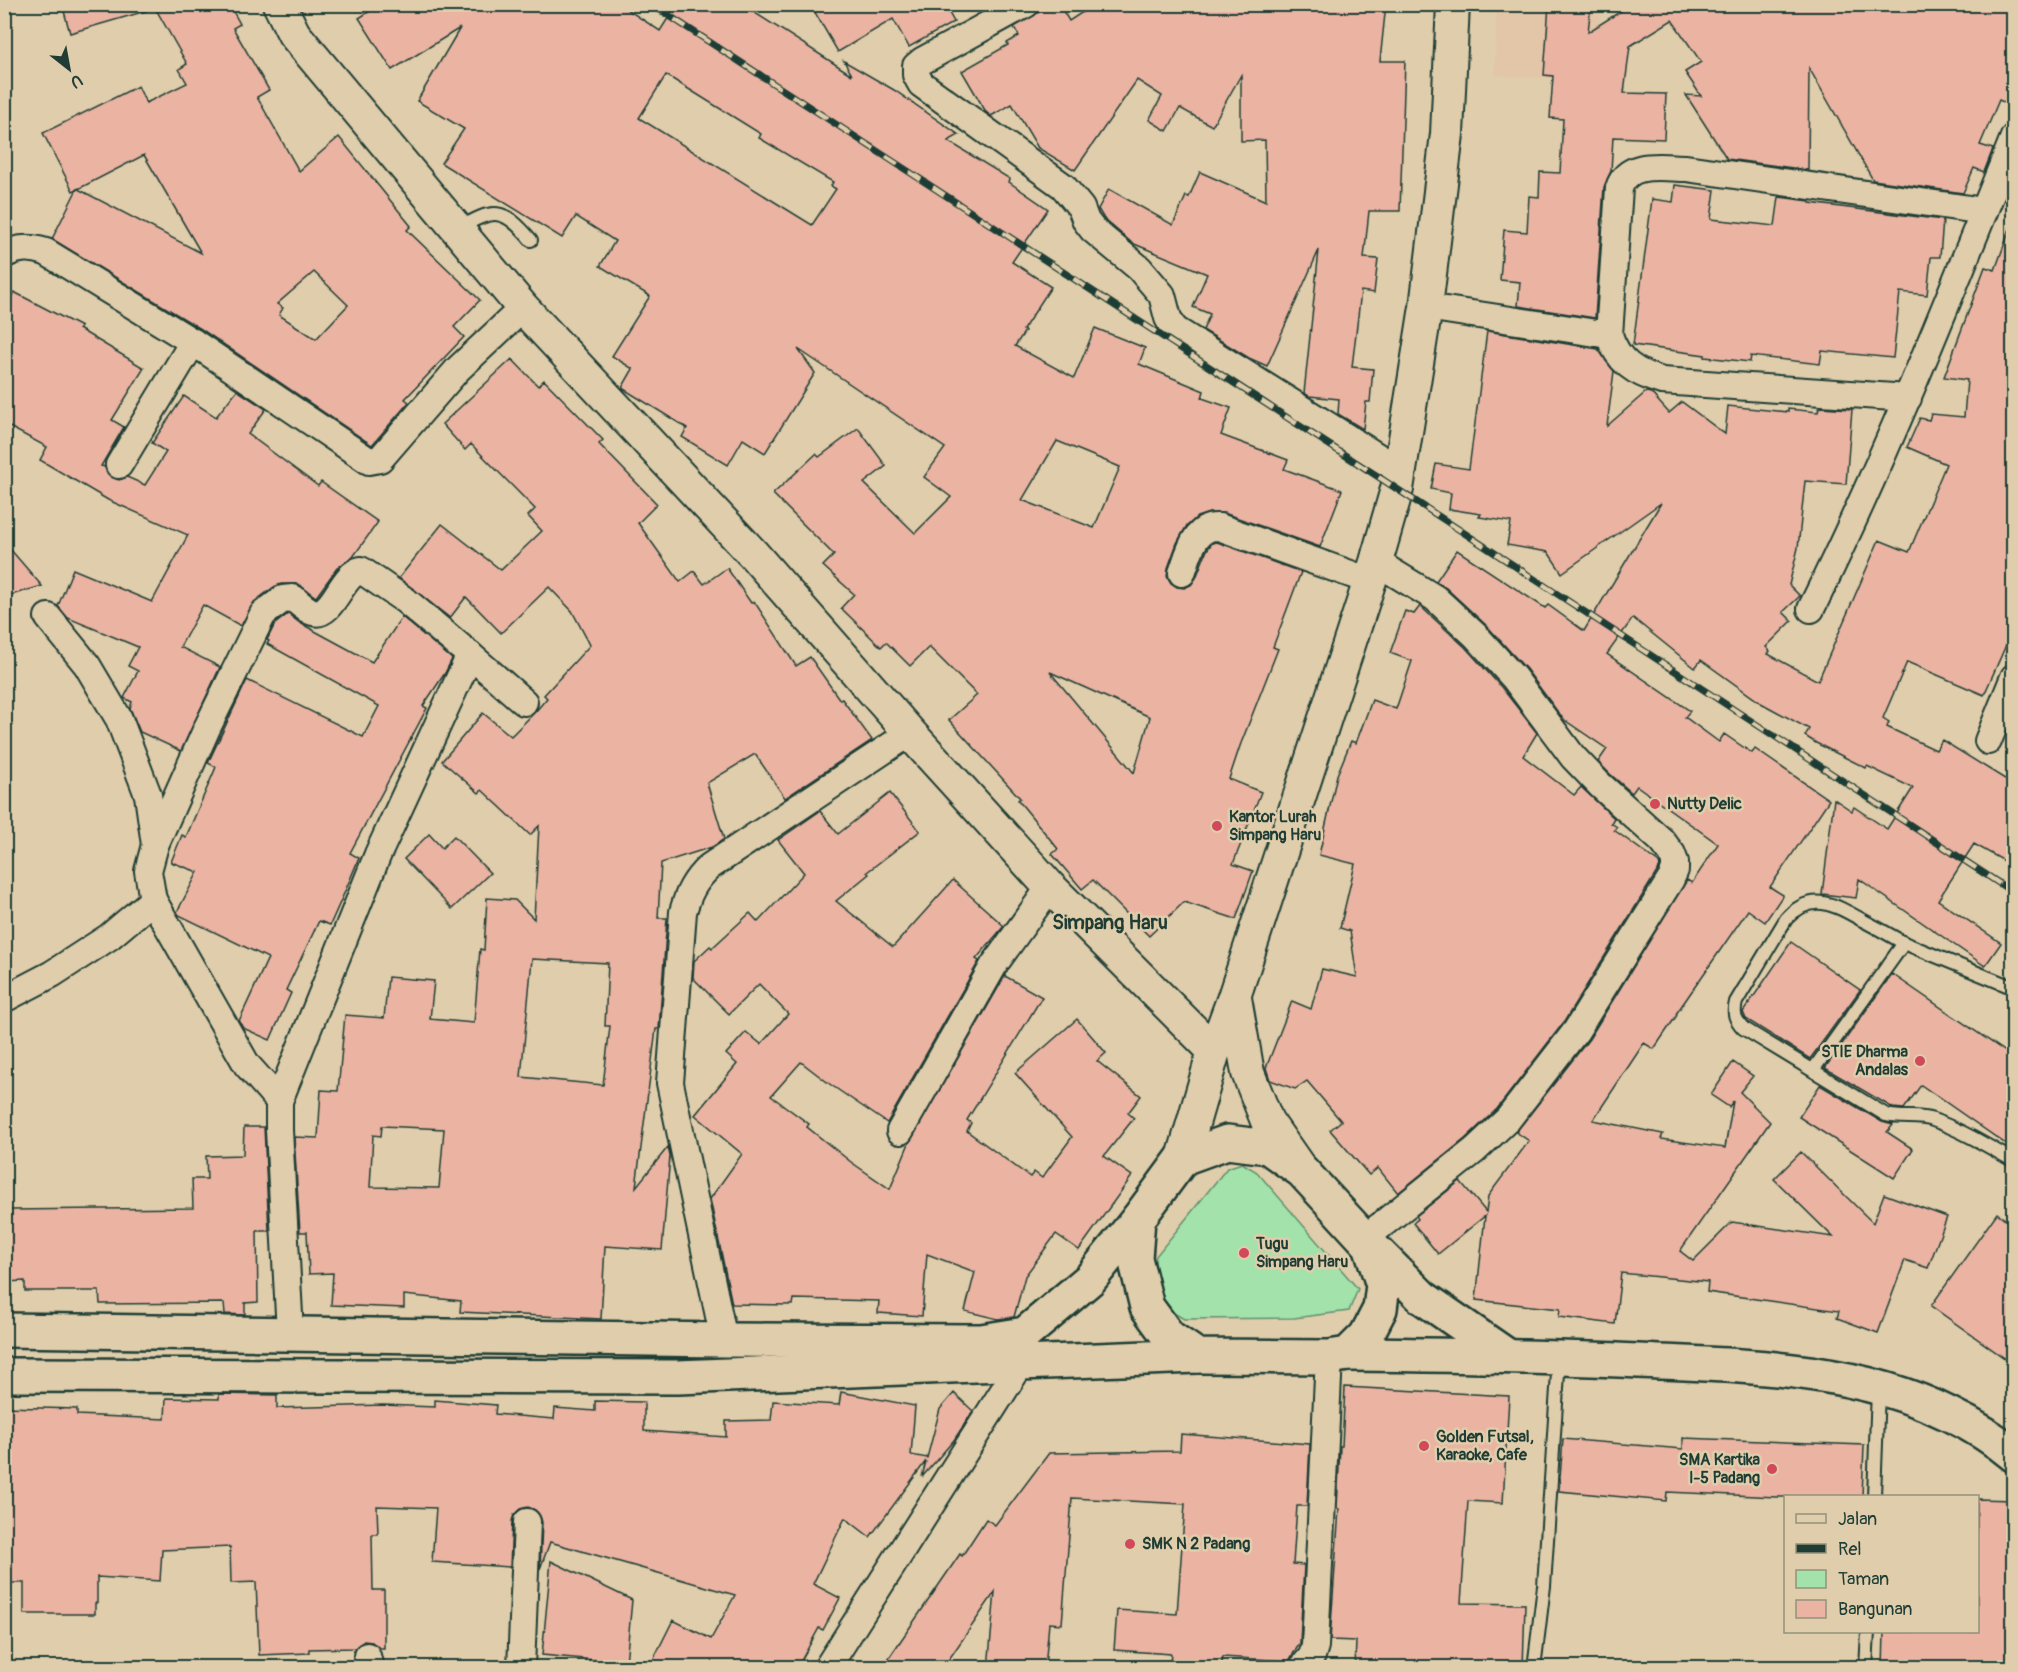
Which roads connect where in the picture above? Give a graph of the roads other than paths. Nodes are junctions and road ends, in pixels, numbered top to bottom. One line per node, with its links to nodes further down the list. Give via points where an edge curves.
1 (279, 4): 7 (street, via 294,34)
2 (1026, 4): 4 (street)
3 (1453, 4): 10 (street, via 1447,134)
4 (990, 13): 16 (street, via 916,66 921,84 1063,186 1093,230 1139,268 1162,295 1174,329)
5 (2013, 137): 6 (street)
6 (1984, 212): 12 (street, via 1686,168 1639,168 1628,173 1619,188); 14 (street)
7 (457, 230): 8 (lane, via 490,213 510,219); 11 (street)
8 (531, 240)
9 (4, 255): 13 (street, via 22,248 46,252)
10 (1426, 307): 12 (street); 16 (street)
11 (522, 308): 13 (street, via 458,369 380,459 373,461 362,458); 24 (street, via 754,555)
12 (1609, 334): 14 (street, via 1626,364 1662,381)
13 (193, 342): 15 (street)
14 (1908, 398): 19 (street)
15 (119, 465)
16 (1400, 470): 17 (street)
17 (1373, 571): 18 (street, via 1212,526 1200,532); 31 (street); 41 (street, via 1435,598 1476,636 1514,678 1573,757 1662,841 1672,854 1675,870 1576,1031 1508,1119)
18 (1182, 573)
19 (1811, 609)
20 (48, 617): 26 (street, via 87,664 119,719 148,795)
21 (470, 656): 23 (street); 26 (street, via 406,601 361,570 350,575 321,612 312,612 293,598 283,599 263,614); 35 (street, via 378,854)
22 (2013, 677): 25 (street)
23 (525, 702)
24 (910, 733): 27 (street); 44 (street, via 709,867 688,894 683,912 670,1083)
25 (1988, 741)
26 (155, 845): 28 (street, via 148,872)
27 (1050, 887): 33 (street); 36 (street, via 994,965)
28 (153, 900): 32 (street, via 109,937); 35 (street, via 247,1065)
29 (1904, 943): 30 (lane); 34 (lane); 34 (lane, via 1838,906 1820,902 1794,910 1786,920 1734,1011 1743,1028)
30 (2013, 988)
31 (1234, 997): 33 (street); 39 (street, via 1248,1073 1267,1121)
32 (4, 999)
33 (1214, 1051): 37 (street)
34 (1814, 1070): 38 (lane, via 1886,1114 1931,1119 1977,1139)
35 (279, 1101): 43 (street)
36 (900, 1131)
37 (1184, 1158): 39 (main road, via 1227,1142 1268,1147); 40 (main road)
38 (2013, 1161)
39 (1302, 1171): 41 (main road)
40 (1137, 1219): 45 (main road, via 1090,1279); 47 (main road, via 1135,1258 1148,1307 1169,1337)
41 (1367, 1242): 46 (main road, via 1422,1297); 48 (main road, via 1383,1285 1380,1309 1366,1336)
42 (4, 1330): 43 (main road)
43 (290, 1333): 44 (main road)
44 (724, 1340): 45 (main road, via 981,1341)
45 (1024, 1348): 47 (main road); 50 (main road, via 678,1377); 57 (street)
46 (1506, 1355): 48 (main road); 49 (main road)
47 (1197, 1356): 48 (main road)
48 (1338, 1356): 58 (street, via 1315,1646)
49 (1559, 1357): 51 (main road, via 1748,1365 1808,1371); 59 (lane, via 1544,1586)
50 (4, 1375)
51 (1879, 1386): 52 (main road, via 1960,1419); 53 (lane)
52 (2013, 1455)
53 (1874, 1495)
54 (527, 1522): 56 (street)
55 (1868, 1633): 60 (lane)
56 (521, 1668)
57 (827, 1668)
58 (1302, 1668)
59 (1534, 1668)
60 (1866, 1668)

